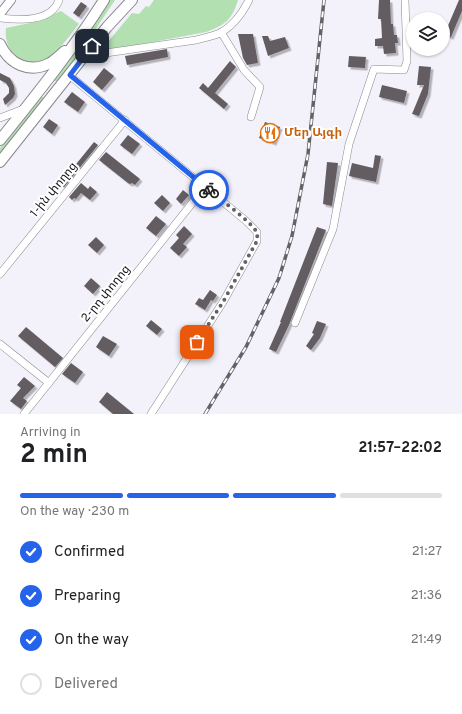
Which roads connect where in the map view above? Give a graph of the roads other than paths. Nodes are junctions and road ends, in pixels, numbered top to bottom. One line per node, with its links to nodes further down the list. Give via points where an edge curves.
1 (59, 0): 9 (street, via 52,10 35,18)
2 (104, 0): 12 (highway)
3 (122, 0): 10 (highway)
4 (132, 0): 10 (highway)
5 (249, 0): 11 (street, via 231,25)
6 (405, 0): 26 (street, via 407,61 404,70 374,69 350,144 333,229)
7 (10, 1): 8 (main road)
8 (0, 14)
9 (0, 18)
10 (107, 27): 14 (highway)
11 (221, 32): 14 (street, via 196,40); 19 (street, via 244,70 260,87)
12 (79, 40): 13 (highway, via 51,63 39,67 17,64 9,58); 16 (highway)
13 (0, 44)
14 (85, 56): 15 (highway)
15 (70, 75): 17 (highway); 21 (street)
16 (43, 87): 17 (highway, via 51,87); 18 (highway)
17 (53, 96): 23 (highway)
18 (26, 108): 20 (street); 22 (highway)
19 (251, 117)
20 (0, 118)
21 (125, 120): 24 (street); 25 (street, 1-ին փողոց)
22 (0, 140)
23 (0, 162)
24 (206, 187): 28 (street, 2-րդ փողոց); 30 (street, via 245,220 256,232 257,241 223,302)
25 (0, 274)
26 (295, 323)
27 (0, 344): 28 (street)
28 (49, 382): 29 (street, 2-րդ փողոց)
29 (24, 414)
30 (151, 414)

